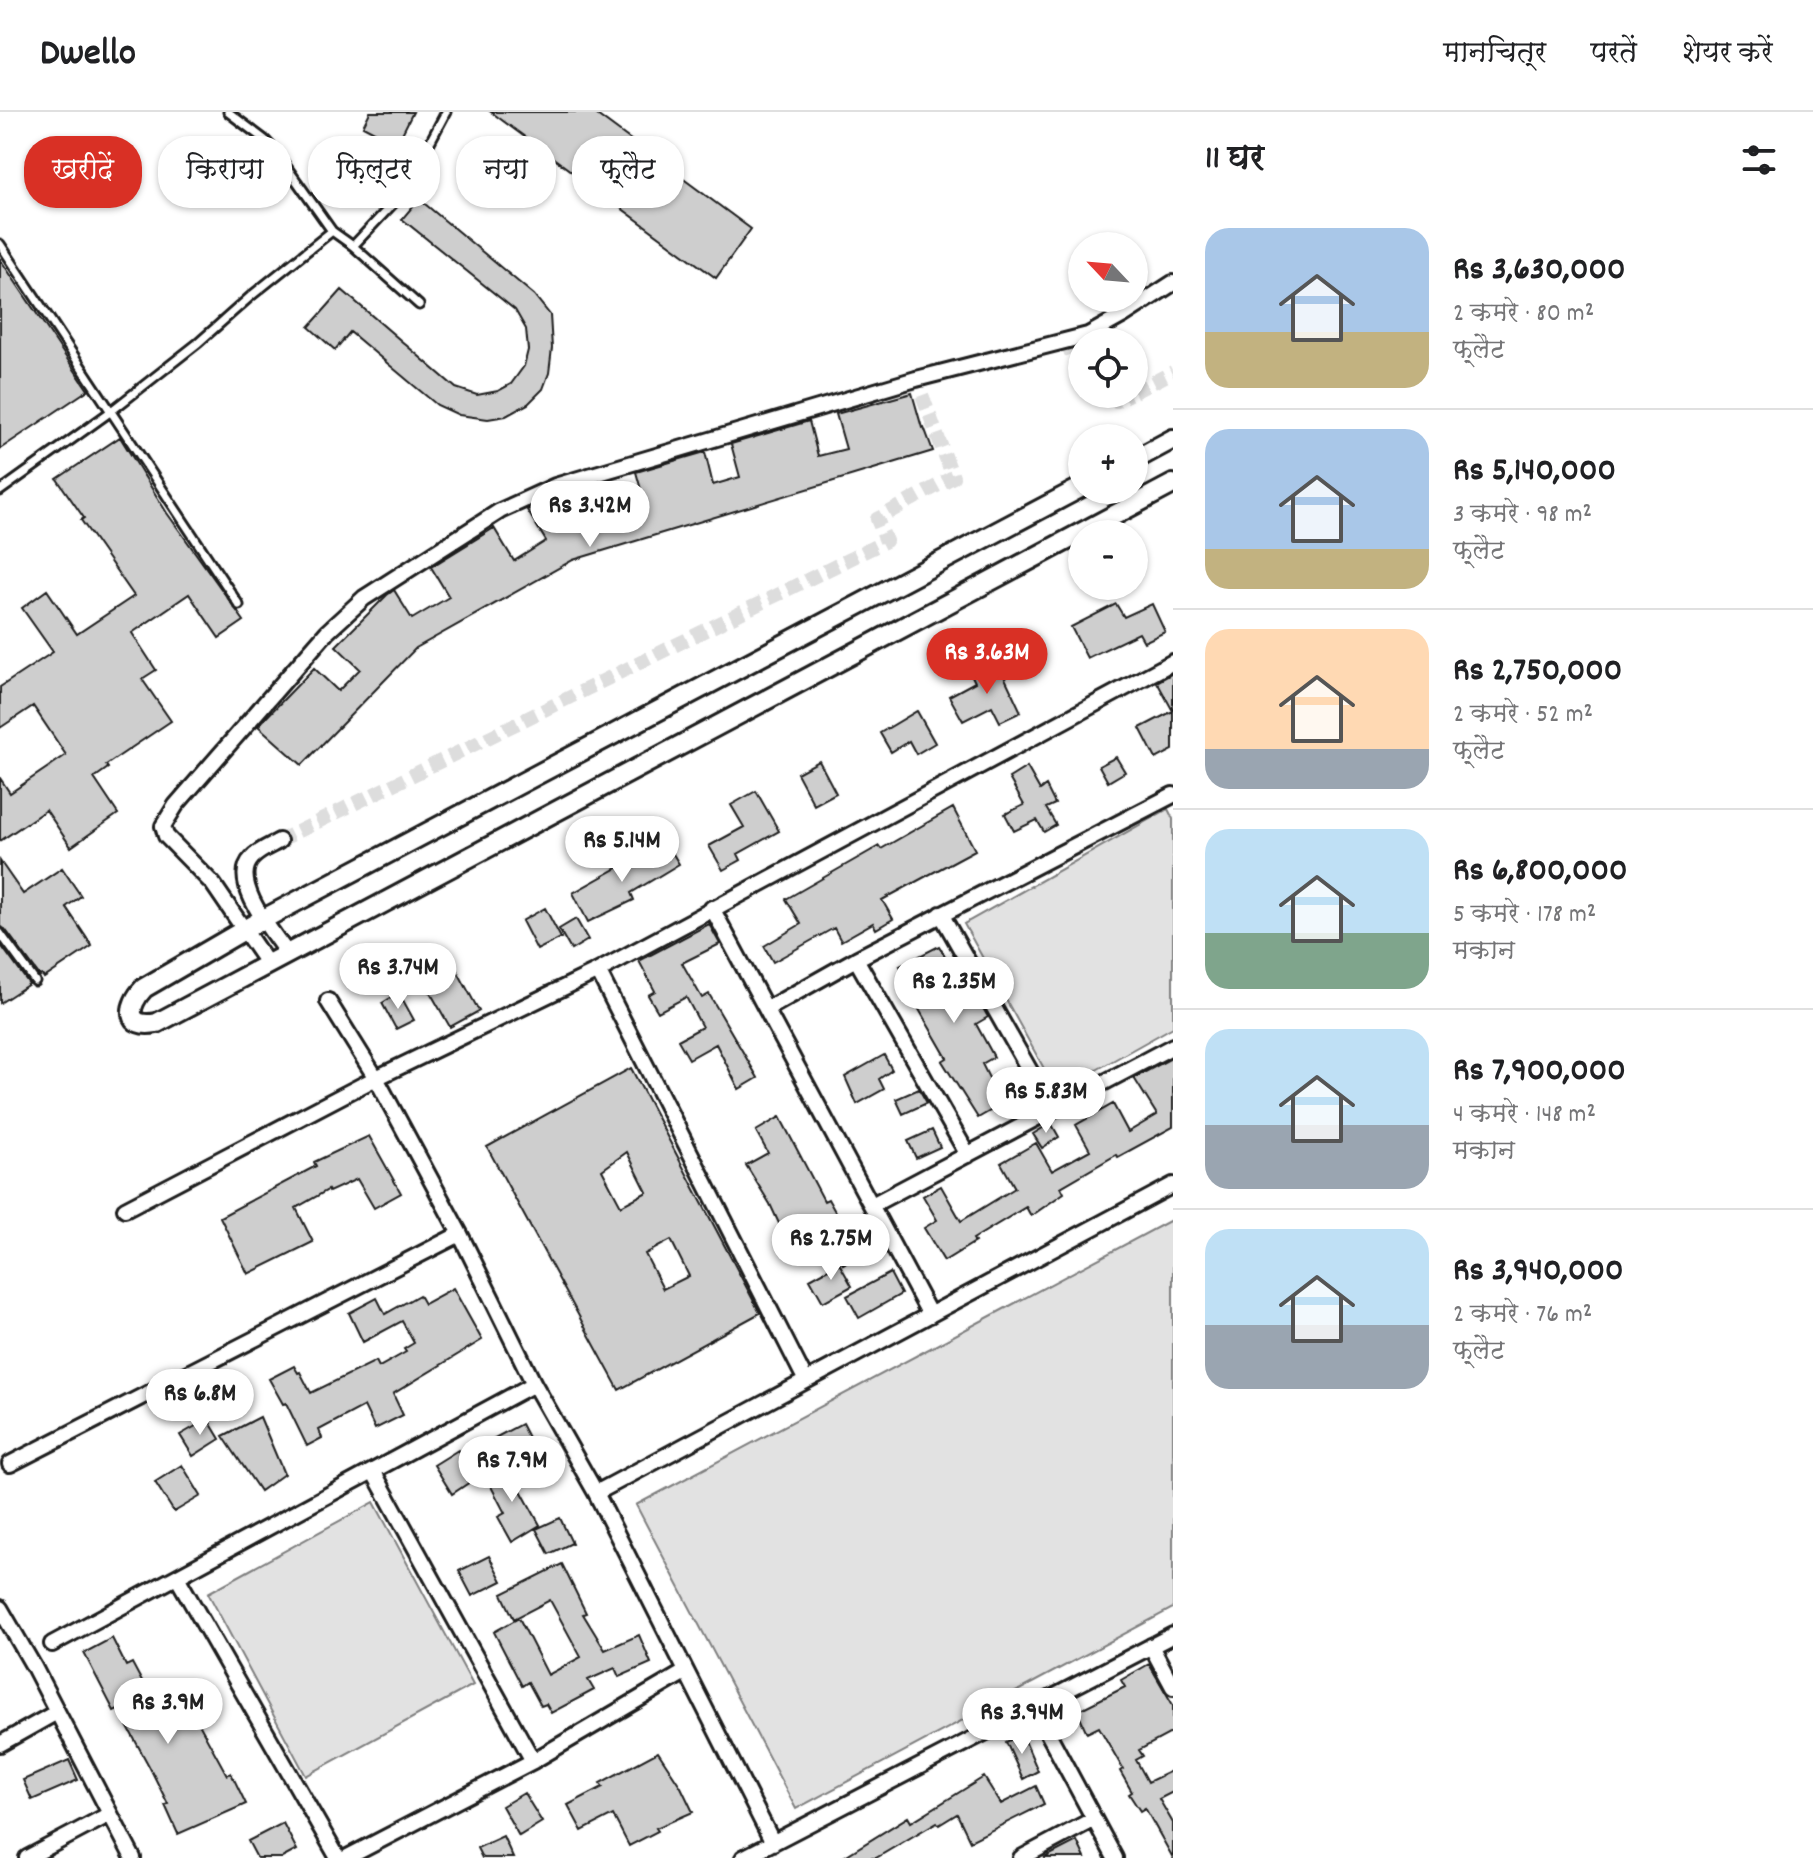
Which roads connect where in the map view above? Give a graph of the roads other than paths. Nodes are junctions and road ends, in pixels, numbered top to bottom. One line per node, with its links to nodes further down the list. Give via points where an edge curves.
1 (228, 112): 3 (lane, via 276,152)
2 (446, 112): 5 (lane, via 403,193)
3 (332, 231): 5 (lane); 8 (lane)
4 (0, 244): 8 (lane)
5 (353, 246): 7 (lane)
6 (1173, 283): 21 (street, via 1088,335 916,379 555,486 500,511 364,598 327,632 163,826)
7 (419, 305)
8 (110, 412): 12 (lane); 14 (lane)
9 (1173, 439): 10 (street)
10 (1148, 452)
11 (1173, 484): 23 (street)
12 (0, 491)
13 (1068, 494): 20 (street)
14 (239, 605)
15 (1173, 662): 18 (street)
16 (1172, 796): 19 (street)
17 (279, 841): 20 (street, via 251,858 244,874)
18 (712, 908): 26 (street); 29 (street)
19 (941, 914): 24 (street); 32 (street)
20 (263, 919): 21 (street); 23 (street)
21 (244, 930): 25 (street); 25 (street, via 144,988 134,998 133,1016 146,1025 157,1023)
22 (0, 933): 27 (lane)
23 (287, 953): 25 (street)
24 (856, 959): 29 (street); 33 (street)
25 (267, 963)
26 (598, 971): 31 (street); 39 (street)
27 (35, 981)
28 (328, 1001): 31 (street)
29 (767, 1009): 35 (street)
30 (1173, 1046): 32 (street)
31 (376, 1078): 36 (street); 37 (street)
32 (1052, 1110): 33 (street)
33 (968, 1155): 35 (street)
34 (1173, 1185): 38 (street)
35 (872, 1205): 38 (street)
36 (125, 1209)
37 (460, 1234): 40 (street); 41 (street)
38 (930, 1315): 39 (street)
39 (806, 1381): 43 (street)
40 (534, 1384): 42 (street); 43 (street)
41 (10, 1464)
42 (373, 1471): 44 (street); 54 (street)
43 (596, 1493): 49 (street)
44 (177, 1577): 47 (street); 60 (street)
45 (0, 1608): 52 (street)
46 (1173, 1635): 48 (street)
47 (52, 1644)
48 (1151, 1646): 50 (street); 51 (street)
49 (685, 1672): 54 (street); 57 (street)
50 (1173, 1687)
51 (1034, 1707): 56 (street); 57 (street)
52 (57, 1712): 53 (street); 55 (street)
53 (0, 1744)
54 (533, 1761): 61 (street)
55 (110, 1814): 58 (street); 59 (street)
56 (1094, 1819): 63 (street); 64 (street)
57 (773, 1843): 62 (street)
58 (27, 1858)
59 (133, 1858)
60 (338, 1858)
61 (346, 1858)
62 (743, 1858)
63 (1021, 1858)
64 (1115, 1858)

